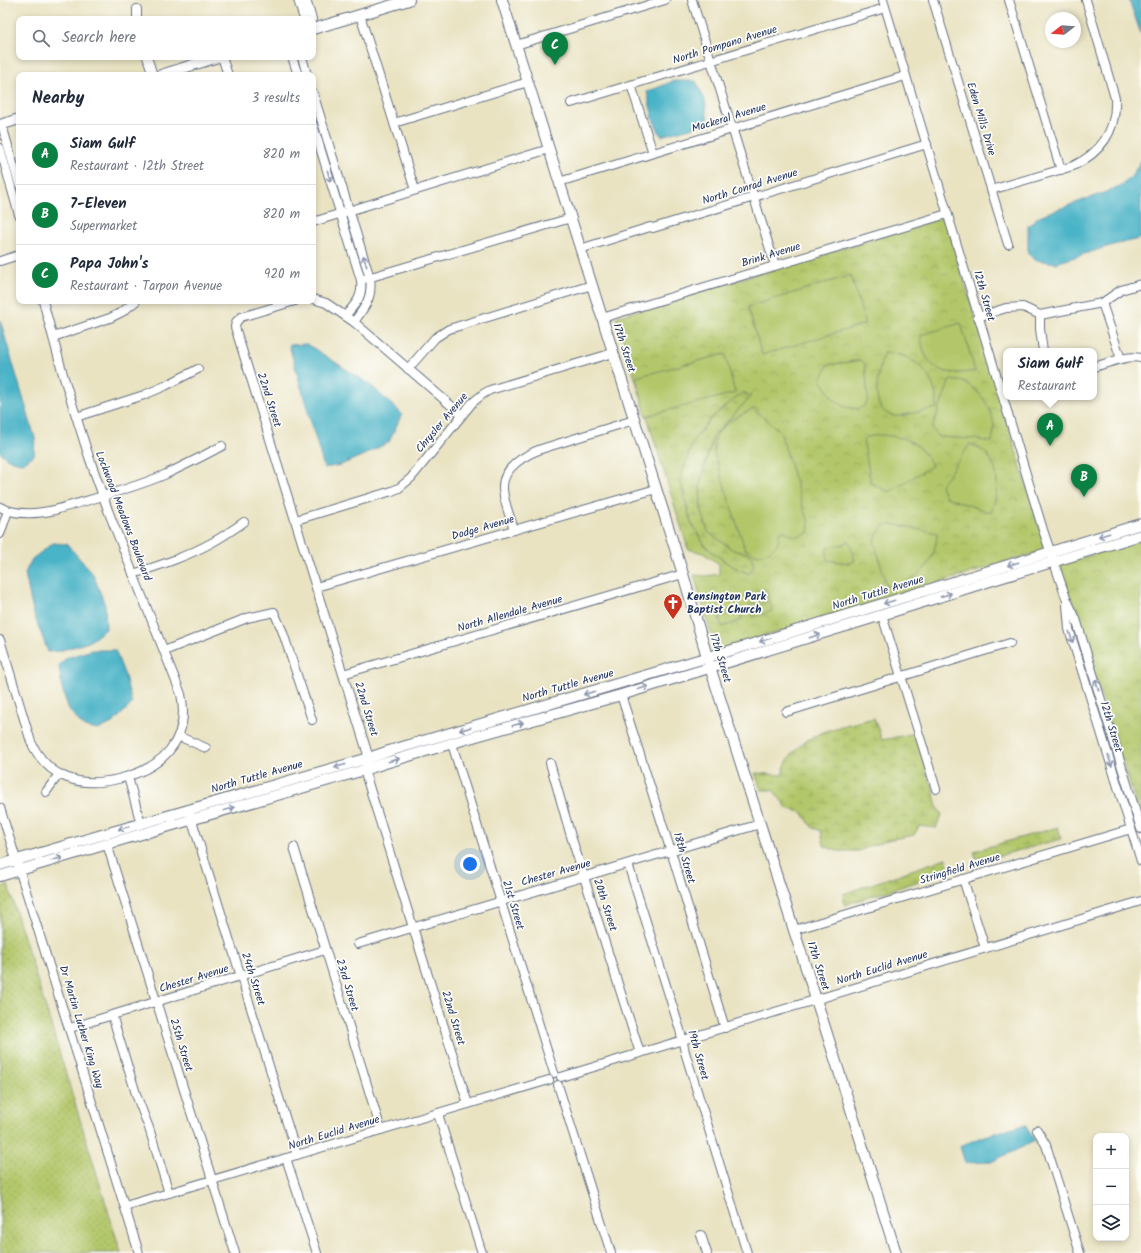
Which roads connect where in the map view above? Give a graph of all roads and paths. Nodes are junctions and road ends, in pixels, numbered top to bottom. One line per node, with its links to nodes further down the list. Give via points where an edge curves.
1 (298, 0): 14 (street)
2 (306, 0): 15 (street)
3 (409, 0): 12 (main road)
4 (502, 0): 17 (main road, 17th Street)
5 (665, 0): 17 (street)
6 (692, 0): 23 (street)
7 (933, 0): 47 (street, Eden Mills Drive)
8 (1009, 0): 43 (street)
9 (1086, 0): 43 (street, via 1114,90 1115,111 1109,133 1099,148 1082,162)
10 (884, 4): 23 (street, North Pompano Avenue); 29 (street, 12th Street)
11 (137, 9): 13 (street)
12 (360, 15): 16 (main road); 35 (street)
13 (137, 16)
14 (303, 16)
15 (311, 16)
16 (316, 24)
17 (516, 45): 30 (main road, 17th Street)
18 (148, 60): 24 (street)
19 (208, 60): 25 (main road)
20 (223, 60): 26 (street)
21 (293, 60): 27 (street)
22 (303, 60): 28 (street)
23 (711, 61): 31 (street, North Pompano Avenue); 37 (street)
24 (152, 72)
25 (170, 72)
26 (227, 72)
27 (297, 72)
28 (306, 72)
29 (905, 76): 37 (street, Mackeral Avenue); 39 (street, 12th Street)
30 (528, 82): 35 (street); 41 (main road, 17th Street)
31 (631, 85): 33 (street, North Pompano Avenue); 42 (street)
32 (316, 103): 50 (street)
33 (571, 103)
34 (16, 120): 36 (main road)
35 (394, 123): 46 (street)
36 (1, 125): 44 (street)
37 (732, 129): 42 (street, Mackeral Avenue); 48 (street)
38 (316, 135): 51 (street, one-way to 51)
39 (926, 144): 48 (street, North Conrad Avenue); 52 (street, 12th Street)
40 (0, 148): 44 (street)
41 (549, 149): 45 (main road, 17th Street); 46 (street)
42 (653, 153): 45 (street, Mackeral Avenue)
43 (1061, 170): 47 (street)
44 (11, 175): 49 (street)
45 (559, 182): 53 (main road, 17th Street)
46 (415, 190): 50 (street)
47 (991, 190): 55 (street, Eden Mills Drive)
48 (754, 197): 56 (street, North Conrad Avenue); 59 (street)
49 (16, 200)
50 (349, 211): 51 (street); 60 (street, one-way to 50)
51 (340, 214): 54 (street); 61 (street)
52 (947, 214): 59 (street, Brink Avenue); 71 (street, 12th Street)
53 (571, 218): 56 (main road, 17th Street); 60 (street)
54 (316, 221)
55 (1008, 244)
56 (580, 249): 63 (main road, 17th Street)
57 (16, 256): 58 (street)
58 (0, 261)
59 (776, 265): 72 (street, Brink Avenue)
60 (370, 278): 61 (street); 73 (street, via 367,304)
61 (361, 280): 70 (street, via 360,299)
62 (1141, 284): 65 (street, via 1121,290)
63 (592, 285): 72 (main road, 17th Street); 81 (street, via 449,328 435,338)
64 (316, 300): 70 (street, via 326,303)
65 (1102, 303): 69 (street); 78 (street)
66 (44, 304): 74 (street, Lockwood Meadows Boulevard)
67 (132, 304): 74 (street, via 110,318)
68 (285, 304): 91 (street, 22nd Street, via 241,317 235,327)
69 (1040, 315): 71 (street, via 1023,307 1006,308); 75 (street)
70 (345, 316): 73 (street)
71 (978, 316): 82 (street, 12th Street)
72 (602, 318): 76 (main road, 17th Street)
73 (354, 322): 81 (street)
74 (53, 337): 85 (street, Lockwood Meadows Boulevard)
75 (1042, 348)
76 (613, 353): 84 (street, Chrysler Avenue, via 490,390); 86 (main road, 17th Street)
77 (1141, 358): 78 (street)
78 (1121, 359): 79 (street)
79 (1097, 366)
80 (198, 369): 85 (street, via 144,395)
81 (408, 369): 84 (street)
82 (1003, 398)
83 (1004, 400): 97 (street, 12th Street)
84 (462, 415): 91 (street, Chrysler Avenue, via 411,478 399,488)
85 (76, 417): 89 (street, Lockwood Meadows Boulevard)
86 (634, 420): 88 (main road, 17th Street); 94 (street, via 541,448 518,462 506,475 502,486)
87 (222, 446): 89 (street, via 163,476)
88 (656, 489): 94 (street, Dodge Avenue); 100 (main road, 17th Street)
89 (103, 496): 90 (street, via 41,513); 99 (street, Lockwood Meadows Boulevard)
90 (4, 509): 95 (street)
91 (296, 520): 101 (street, 22nd Street)
92 (244, 522): 99 (street, via 192,553)
93 (1141, 524): 97 (main road, North Tuttle Avenue, one-way to 97)
94 (514, 530): 101 (street, Dodge Avenue)
95 (0, 534)
96 (1141, 535): 98 (main road, North Tuttle Avenue)
97 (1050, 551): 98 (street, 12th Street); 107 (main road, North Tuttle Avenue, one-way to 107)
98 (1054, 561): 102 (street, 12th Street); 103 (main road, North Tuttle Avenue, one-way to 98)
99 (133, 574): 106 (street, Lockwood Meadows Boulevard)
100 (683, 574): 107 (main road, 17th Street); 108 (street, North Allendale Avenue)
101 (316, 587): 108 (street, 22nd Street)
102 (1066, 598): 127 (street, 12th Street, one-way to 127, via 1069,629); 128 (street, 12th Street, one-way to 102, via 1078,626)
103 (882, 615): 107 (main road, North Tuttle Avenue, one-way to 103); 109 (street)
104 (0, 640): 119 (street, via 31,742 45,763)
105 (1010, 643): 109 (street)
106 (164, 651): 112 (street, via 247,618 274,612); 113 (street, Lockwood Meadows Boulevard, via 182,700 182,720)
107 (709, 662): 110 (main road, North Tuttle Avenue, one-way to 107); 116 (main road, North Tuttle Avenue, one-way to 116); 126 (main road, 17th Street)
108 (344, 674): 116 (street, 22nd Street)
109 (901, 677): 111 (street); 121 (street)
110 (621, 695): 114 (main road, North Tuttle Avenue, one-way to 110); 131 (street, 18th Street)
111 (786, 712)
112 (312, 720)
113 (178, 736): 115 (street); 120 (street, via 159,762)
114 (452, 744): 118 (main road, North Tuttle Avenue, one-way to 114); 140 (street, 21st Street)
115 (206, 748)
116 (369, 758): 118 (street); 124 (main road, North Tuttle Avenue, one-way to 124, via 294,779)
117 (550, 763): 138 (street, 20th Street)
118 (364, 770): 124 (main road, North Tuttle Avenue, one-way to 118); 142 (street, 22nd Street)
119 (59, 774): 120 (street, via 89,783); 122 (street)
120 (128, 777): 125 (street)
121 (936, 789)
122 (46, 792)
123 (0, 808): 132 (street, Dr Martin Luther King Way)
124 (190, 815): 125 (main road, North Tuttle Avenue); 129 (main road, North Tuttle Avenue); 147 (street, 24th Street)
125 (141, 824): 132 (main road, North Tuttle Avenue, one-way to 132)
126 (760, 824): 131 (street, Chester Avenue); 143 (main road, 17th Street)
127 (1131, 829): 133 (street, 12th Street); 139 (street, Stringfield Avenue)
128 (1141, 829)
129 (107, 844): 136 (main road, North Tuttle Avenue, one-way to 129); 149 (street, 25th Street)
130 (294, 847): 146 (street, 23rd Street)
131 (670, 851): 134 (street, Chester Avenue); 152 (street, 18th Street)
132 (16, 860): 135 (main road, North Tuttle Avenue); 136 (street, Dr Martin Luther King Way)
133 (1141, 861)
134 (628, 864): 138 (street, Chester Avenue); 153 (street, 19th Street)
135 (0, 865)
136 (19, 870): 137 (main road, North Tuttle Avenue); 151 (street, Dr Martin Luther King Way)
137 (0, 876)
138 (585, 876): 140 (street, Chester Avenue); 154 (street, 20th Street)
139 (963, 880): 143 (street, Stringfield Avenue); 145 (street)
140 (500, 901): 142 (street, Chester Avenue); 155 (street, 21st Street)
141 (1141, 901): 145 (street, North Euclid Avenue)
142 (414, 927): 144 (street, Chester Avenue); 156 (street, 22nd Street)
143 (794, 930): 148 (main road, 17th Street)
144 (358, 944)
145 (985, 948): 148 (street, North Euclid Avenue)
146 (325, 950): 147 (street, Chester Avenue); 158 (street, 23rd Street)
147 (241, 976): 149 (street, Chester Avenue); 160 (street, 24th Street)
148 (816, 1000): 152 (street, North Euclid Avenue); 173 (main road, 17th Street)
149 (156, 1002): 150 (street, Chester Avenue); 162 (street, 25th Street)
150 (112, 1015): 151 (street, Chester Avenue); 163 (street)
151 (70, 1028): 164 (street, Dr Martin Luther King Way)
152 (725, 1028): 153 (street, North Euclid Avenue)
153 (682, 1040): 154 (street, North Euclid Avenue); 172 (street, 19th Street)
154 (640, 1053): 155 (street, North Euclid Avenue)
155 (557, 1078): 156 (street, North Euclid Avenue); 170 (street, 21st Street)
156 (468, 1104): 157 (street, North Euclid Avenue)
157 (438, 1114): 158 (street, North Euclid Avenue); 169 (street)
158 (381, 1130): 160 (street, North Euclid Avenue)
159 (1037, 1130): 174 (street, via 1046,1145)
160 (297, 1154): 161 (street, North Euclid Avenue)
161 (286, 1158): 162 (street, North Euclid Avenue); 168 (street)
162 (212, 1180): 163 (street, North Euclid Avenue); 167 (street, 25th Street)
163 (168, 1193): 164 (street, North Euclid Avenue)
164 (125, 1206): 166 (street, Dr Martin Luther King Way)
165 (701, 1235): 171 (street)
166 (139, 1253)
167 (235, 1253)
168 (317, 1253)
169 (482, 1253)
170 (611, 1253)
171 (706, 1253)
172 (748, 1253)
173 (896, 1253)
174 (1080, 1253)

